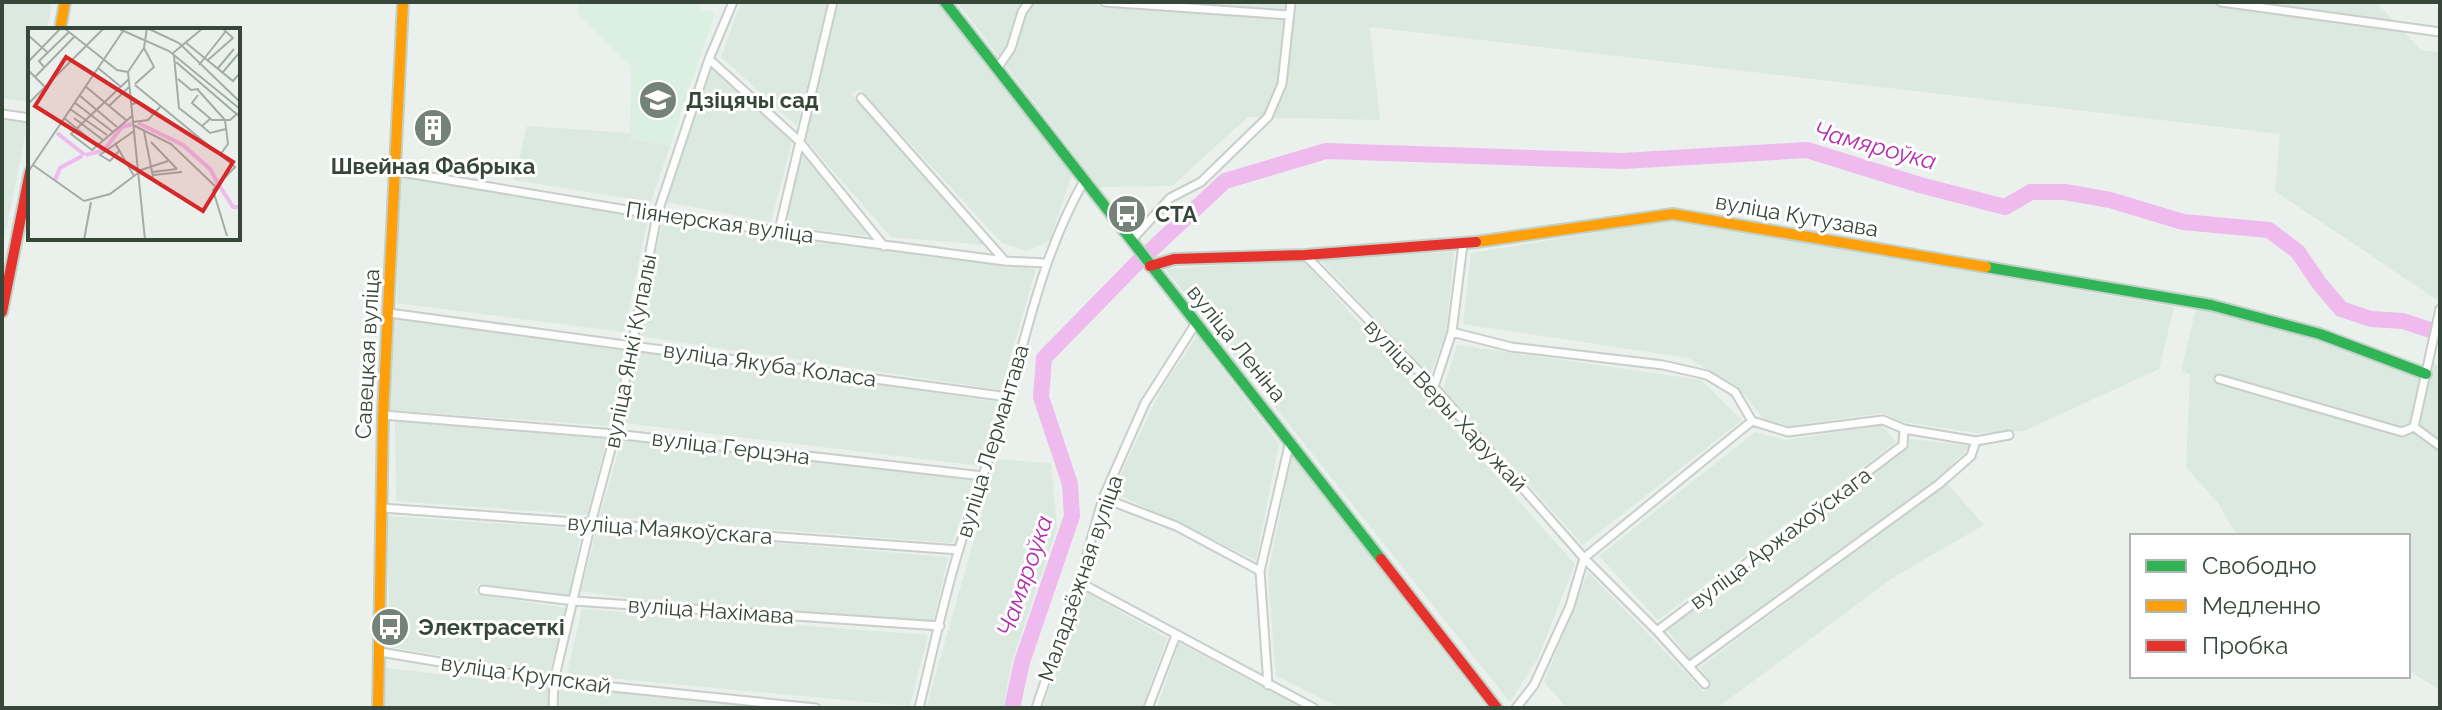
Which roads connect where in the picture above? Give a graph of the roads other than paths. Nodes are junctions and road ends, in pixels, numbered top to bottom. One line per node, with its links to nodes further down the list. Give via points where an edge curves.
1 (65, 2): 12 (street)
2 (403, 2): 20 (street, Савецкая вуліца)
3 (733, 2): 14 (street, вуліца Янкі Купалы)
4 (833, 2): 19 (street)
5 (945, 2): 15 (street, вуліца Леніна)
6 (1029, 2): 15 (street)
7 (1105, 2): 11 (street)
8 (1291, 2): 11 (street)
9 (2221, 2): 10 (street)
10 (2262, 5): 13 (street)
11 (1289, 15): 25 (street, via 1282,84 1268,117 1201,182 1170,198)
12 (60, 28)
13 (2440, 32)
14 (709, 59): 19 (street); 23 (street, вуліца Янкі Купалы)
15 (997, 69): 21 (street, вуліца Леніна)
16 (861, 98): 29 (street)
17 (2, 114): 18 (street)
18 (28, 118)
19 (798, 140): 24 (street); 27 (street)
20 (395, 171): 23 (street, Піянерская вуліца); 34 (street, Савецкая вуліца)
21 (1084, 181): 25 (street, вуліца Леніна); 30 (street, вуліца Лермантава)
22 (28, 182): 33 (street)
23 (657, 215): 24 (street, Піянерская вуліца); 37 (street, вуліца Янкі Купалы)
24 (779, 230): 27 (street, Піянерская вуліца)
25 (1131, 241): 31 (street, вуліца Леніна)
26 (1463, 244): 28 (street, вуліца Кутузава); 36 (street); 38 (street, вуліца Кутузава, via 1673,214 2211,305 2320,334)
27 (884, 246): 29 (street, Піянерская вуліца)
28 (1305, 255): 31 (street, вуліца Кутузава, via 1174,259); 40 (street, вуліца Веры Харужай)
29 (1005, 261): 30 (street, Піянерская вуліца)
30 (1046, 263): 41 (street, вуліца Лермантава)
31 (1150, 266): 35 (street, вуліца Леніна)
32 (2440, 309): 38 (street)
33 (2, 312)
34 (389, 313): 37 (street, вуліца Якуба Коласа); 42 (street, Савецкая вуліца)
35 (1196, 323): 48 (street, вуліца Леніна); 52 (street, Маладзёжная вуліца, via 1145,403)
36 (1452, 332): 40 (street); 43 (street, via 1511,347 1707,375 1735,392)
37 (632, 345): 41 (street, вуліца Якуба Коласа); 46 (street, вуліца Янкі Купалы)
38 (2426, 374): 44 (street)
39 (2219, 379): 44 (street, via 2402,432)
40 (1434, 387): 56 (street, вуліца Веры Харужай)
41 (1008, 397): 51 (street, вуліца Лермантава)
42 (383, 415): 46 (street, вуліца Герцэна); 53 (street, Савецкая вуліца)
43 (1752, 421): 45 (street, via 1788,432 1883,420); 56 (street)
44 (2414, 427): 50 (street)
45 (1904, 429): 49 (street); 62 (street, вуліца Аржахоўскага, via 1903,445)
46 (615, 434): 51 (street, вуліца Герцэна); 54 (street, вуліца Янкі Купалы)
47 (2009, 435): 49 (street)
48 (1290, 441): 57 (street); 76 (street, вуліца Леніна)
49 (1976, 441): 65 (street, via 1971,456 1939,484)
50 (2440, 446)
51 (983, 476): 55 (street, вуліца Лермантава)
52 (1103, 498): 57 (street, via 1176,526); 58 (street, Маладзёжная вуліца)
53 (382, 508): 54 (street, вуліца Маякоўскага); 64 (street, Савецкая вуліца)
54 (591, 523): 55 (street, вуліца Маякоўскага); 60 (street, вуліца Янкі Купалы)
55 (959, 550): 61 (street, вуліца Лермантава)
56 (1584, 558): 62 (street, вуліца Веры Харужай); 77 (street, via 1570,606 1534,685)
57 (1260, 571): 68 (street)
58 (1079, 582): 63 (street); 73 (street, Маладзёжная вуліца)
59 (483, 590): 60 (street, вуліца Нахімава)
60 (574, 601): 61 (street, вуліца Нахімава); 66 (street, вуліца Янкі Купалы)
61 (940, 626): 72 (street, вуліца Лермантава)
62 (1657, 631): 65 (street, вуліца Веры Харужай)
63 (1176, 635): 68 (street); 74 (street)
64 (380, 652): 66 (street, вуліца Крупскай); 69 (street, Савецкая вуліца)
65 (1689, 666): 67 (street, вуліца Веры Харужай)
66 (554, 681): 70 (street, вуліца Янкі Купалы); 71 (street, вуліца Крупскай)
67 (1705, 684)
68 (1268, 685): 75 (street)
69 (378, 708)
70 (553, 708)
71 (816, 708)
72 (919, 708)
73 (1036, 708)
74 (1148, 708)
75 (1314, 708)
76 (1497, 708)
77 (1516, 708)

